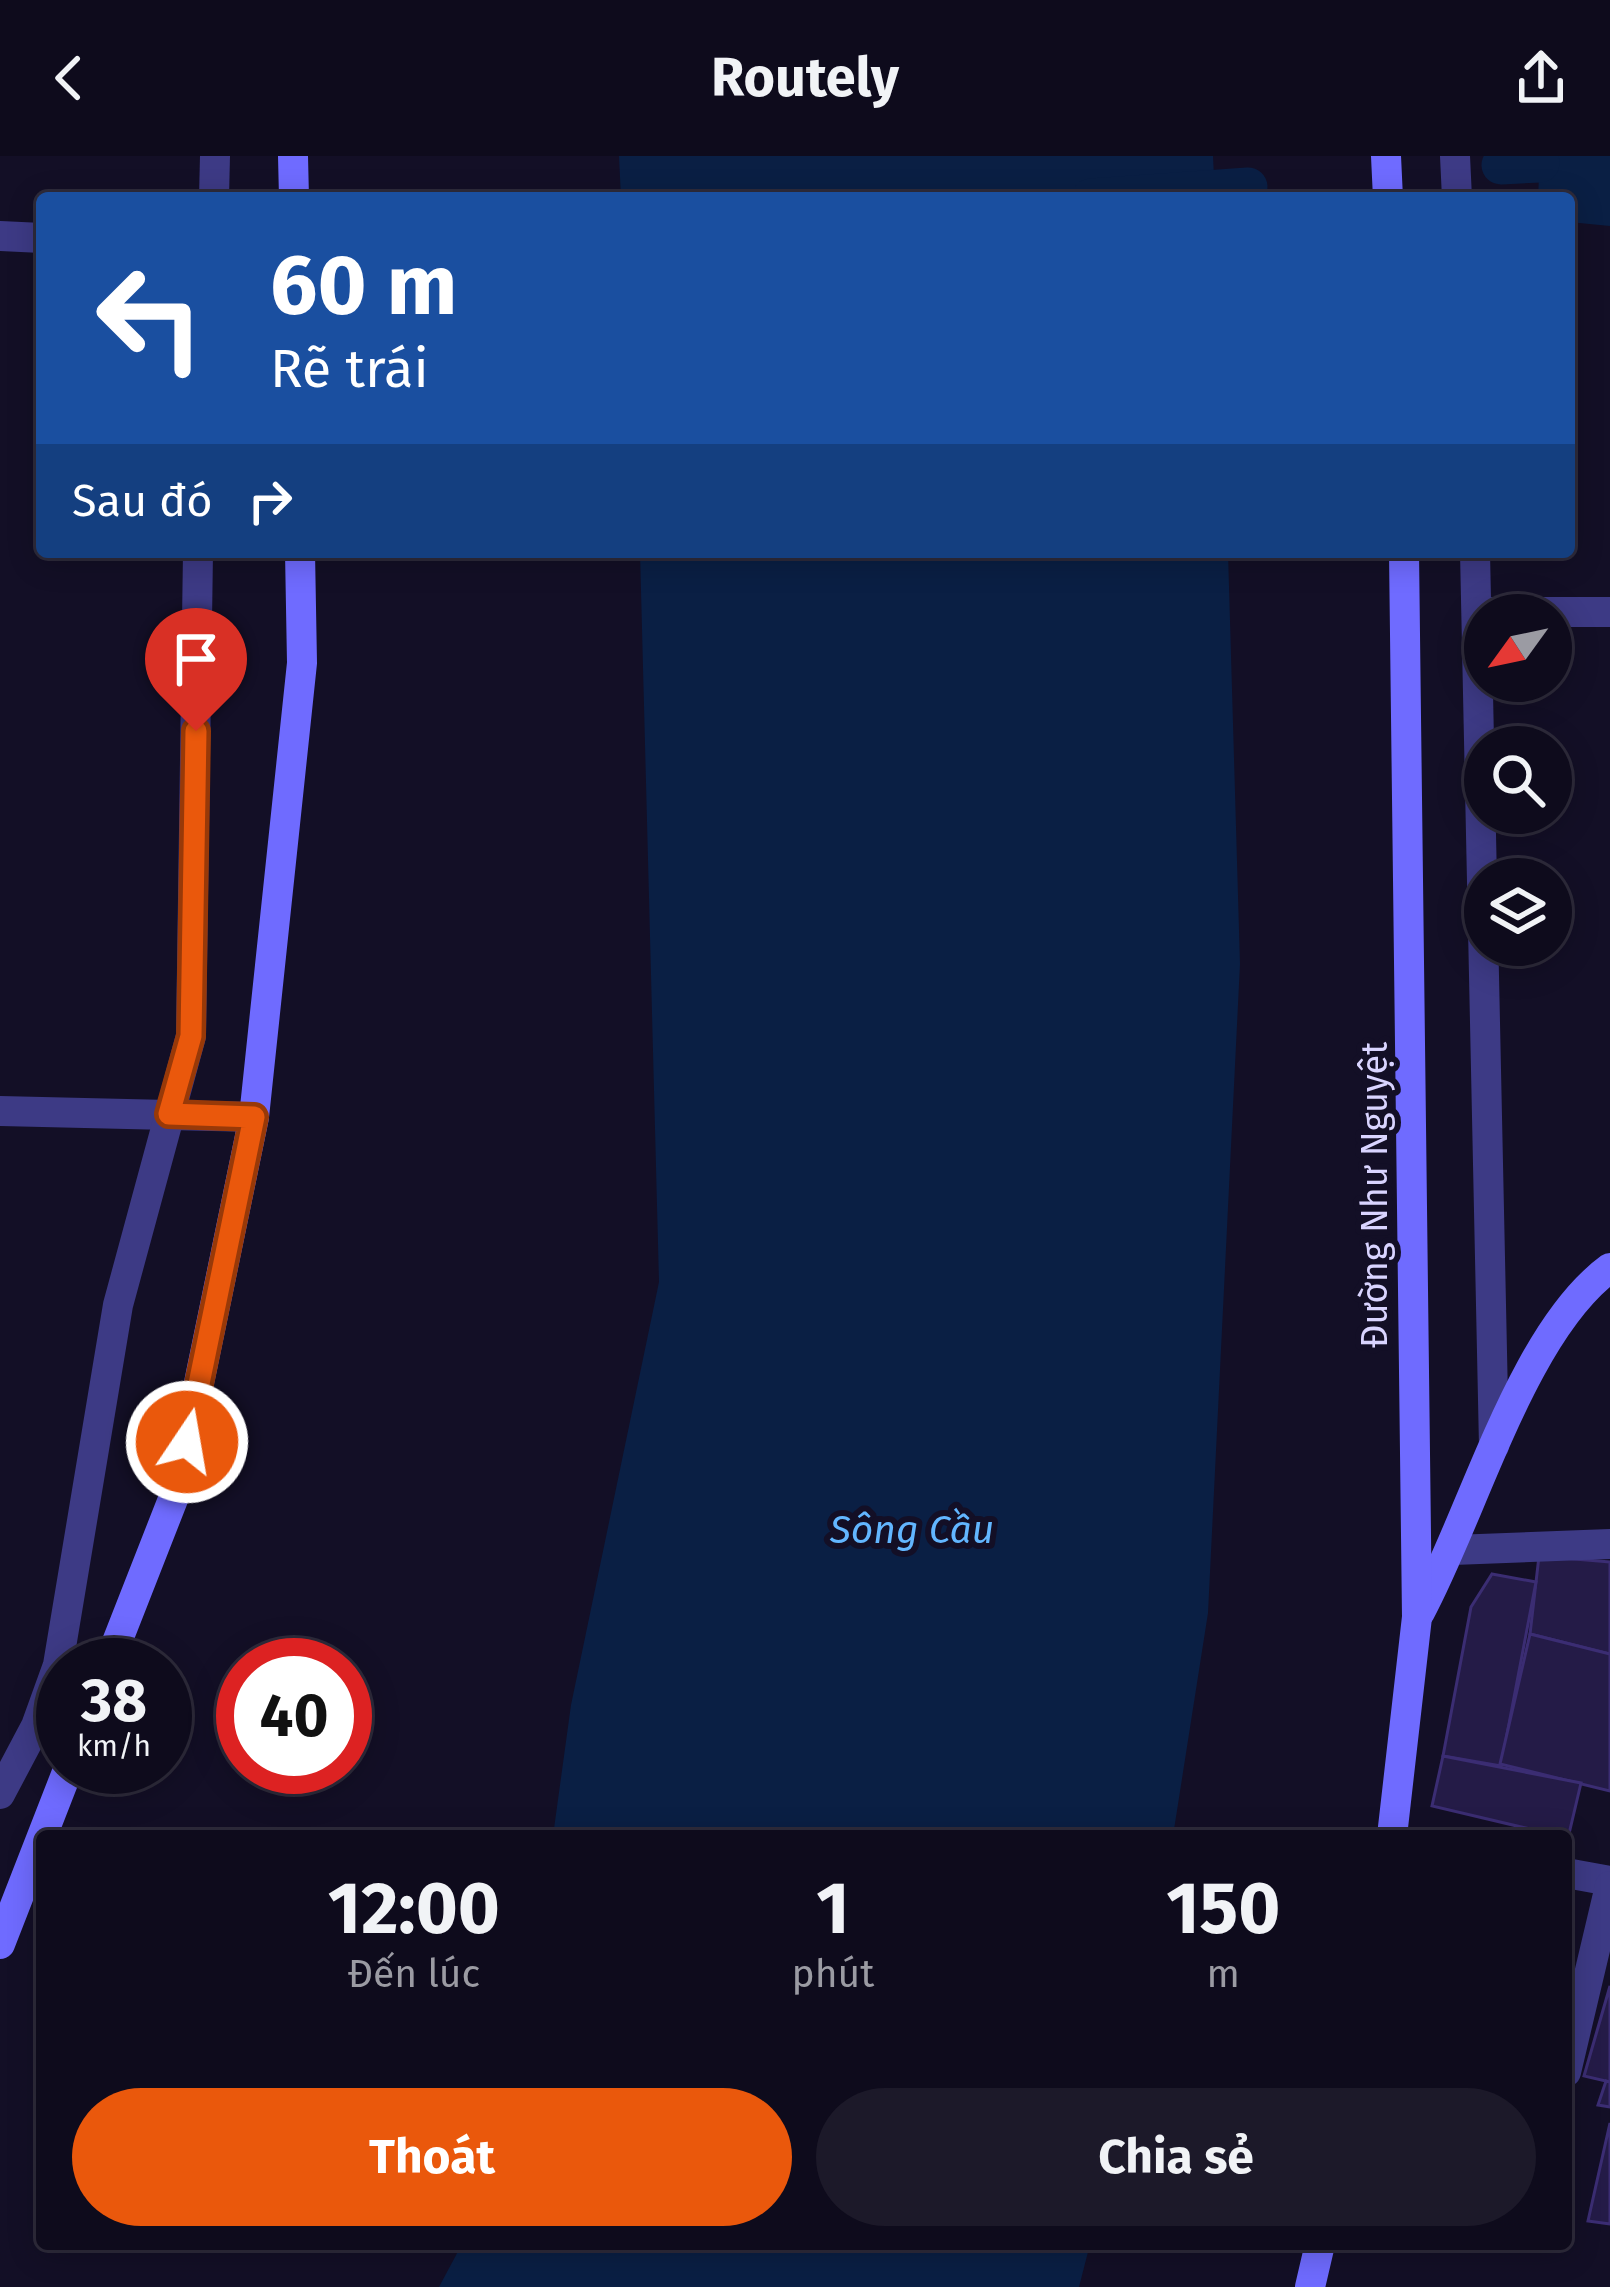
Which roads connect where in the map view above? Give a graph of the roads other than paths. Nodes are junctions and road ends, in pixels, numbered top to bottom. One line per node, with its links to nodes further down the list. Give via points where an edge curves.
1 (215, 156): 5 (street)
2 (293, 156): 6 (street)
3 (1386, 156): 7 (street)
4 (1455, 156): 8 (street)
5 (214, 192)
6 (294, 192)
7 (1388, 192)
8 (1457, 192)
9 (0, 236): 10 (street)
10 (36, 238)
11 (198, 558): 20 (street, via 191,1036)
12 (300, 558): 21 (street, via 302,663)
13 (1404, 558): 26 (street, Đường Như Nguyệt)
14 (1475, 558): 15 (street)
15 (1476, 594)
16 (1572, 612): 17 (street)
17 (1610, 612)
18 (1479, 702): 23 (street)
19 (0, 1111): 20 (street)
20 (169, 1114): 21 (street); 28 (street, via 118,1305 58,1665)
21 (254, 1117): 27 (street, via 177,1489)
22 (1610, 1268): 23 (street, via 1563,1315)
23 (1494, 1446): 25 (street)
24 (1610, 1544): 25 (street)
25 (1453, 1550): 26 (street)
26 (1418, 1617): 31 (street, Đường Như Nguyệt)
27 (119, 1638)
28 (0, 1794)
29 (58, 1794): 30 (street)
30 (44, 1830)
31 (1393, 1830)
32 (36, 1852): 35 (street)
33 (1572, 1874): 34 (street)
34 (1610, 1883): 36 (street)
35 (0, 1944)
36 (1572, 2046)
37 (1319, 2250): 38 (street)
38 (1310, 2287)

